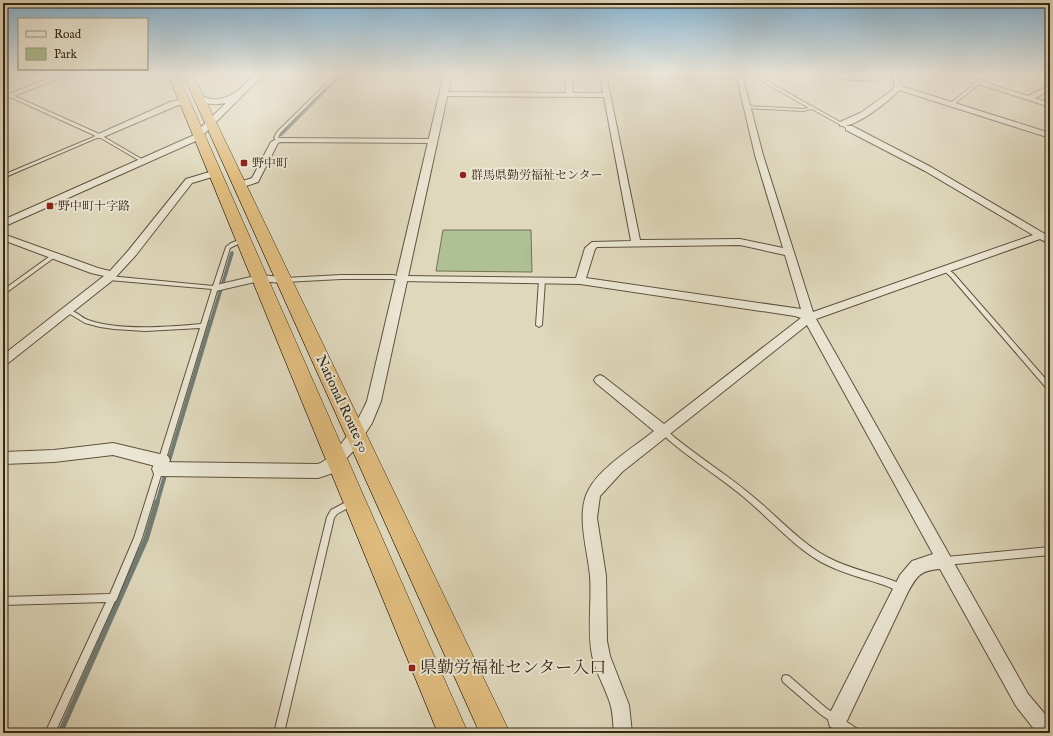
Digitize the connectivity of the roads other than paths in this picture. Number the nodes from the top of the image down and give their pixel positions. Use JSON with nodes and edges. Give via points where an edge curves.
{"nodes":[{"id":1,"x":34,"y":108,"type":"edge"},
{"id":2,"x":163,"y":108,"type":"edge"},
{"id":3,"x":196,"y":108,"type":"edge"},
{"id":4,"x":226,"y":108,"type":"edge"},
{"id":5,"x":303,"y":108,"type":"edge"},
{"id":6,"x":441,"y":108,"type":"edge"},
{"id":7,"x":610,"y":108,"type":"edge"},
{"id":8,"x":747,"y":108,"type":"edge"},
{"id":9,"x":772,"y":108,"type":"edge"},
{"id":10,"x":811,"y":108,"type":"edge"},
{"id":11,"x":813,"y":108,"type":"edge"},
{"id":12,"x":873,"y":108,"type":"edge"},
{"id":13,"x":965,"y":108,"type":"edge"},
{"id":14,"x":846,"y":126,"type":"junction"},
{"id":15,"x":205,"y":129,"type":"junction"},
{"id":16,"x":98,"y":136,"type":"junction"},
{"id":17,"x":1050,"y":136,"type":"edge"},
{"id":18,"x":278,"y":140,"type":"junction"},
{"id":19,"x":433,"y":141,"type":"junction"},
{"id":20,"x":143,"y":161,"type":"junction"},
{"id":21,"x":216,"y":174,"type":"junction"},
{"id":22,"x":3,"y":177,"type":"edge"},
{"id":23,"x":240,"y":185,"type":"junction"},
{"id":24,"x":3,"y":224,"type":"edge"},
{"id":25,"x":1040,"y":236,"type":"junction"},
{"id":26,"x":3,"y":237,"type":"edge"},
{"id":27,"x":244,"y":240,"type":"junction"},
{"id":28,"x":1050,"y":241,"type":"edge"},
{"id":29,"x":636,"y":243,"type":"junction"},
{"id":30,"x":790,"y":253,"type":"junction"},
{"id":31,"x":53,"y":256,"type":"junction"},
{"id":32,"x":945,"y":269,"type":"junction"},
{"id":33,"x":110,"y":276,"type":"junction"},
{"id":34,"x":259,"y":278,"type":"junction"},
{"id":35,"x":403,"y":279,"type":"junction"},
{"id":36,"x":283,"y":280,"type":"junction"},
{"id":37,"x":542,"y":280,"type":"junction"},
{"id":38,"x":580,"y":281,"type":"junction"},
{"id":39,"x":216,"y":288,"type":"junction"},
{"id":40,"x":3,"y":292,"type":"edge"},
{"id":41,"x":68,"y":311,"type":"junction"},
{"id":42,"x":810,"y":317,"type":"junction"},
{"id":43,"x":538,"y":325,"type":"dead end"},
{"id":44,"x":204,"y":326,"type":"junction"},
{"id":45,"x":3,"y":361,"type":"edge"},
{"id":46,"x":600,"y":380,"type":"dead end"},
{"id":47,"x":1050,"y":388,"type":"edge"},
{"id":48,"x":664,"y":432,"type":"junction"},
{"id":49,"x":356,"y":436,"type":"junction"},
{"id":50,"x":3,"y":458,"type":"edge"},
{"id":51,"x":337,"y":459,"type":"junction"},
{"id":52,"x":161,"y":464,"type":"junction"},
{"id":53,"x":355,"y":500,"type":"junction"},
{"id":54,"x":1050,"y":551,"type":"edge"},
{"id":55,"x":944,"y":561,"type":"junction"},
{"id":56,"x":901,"y":588,"type":"junction"},
{"id":57,"x":113,"y":598,"type":"junction"},
{"id":58,"x":3,"y":601,"type":"edge"},
{"id":59,"x":786,"y":679,"type":"dead end"},
{"id":60,"x":837,"y":720,"type":"junction"},
{"id":61,"x":50,"y":733,"type":"edge"},
{"id":62,"x":279,"y":733,"type":"edge"},
{"id":63,"x":453,"y":733,"type":"edge"},
{"id":64,"x":495,"y":733,"type":"edge"},
{"id":65,"x":623,"y":733,"type":"edge"},
{"id":66,"x":856,"y":733,"type":"edge"},
{"id":67,"x":1049,"y":733,"type":"edge"}],
"edges":[{"from":1,"to":16,"type":"lane"},
{"from":2,"to":16,"type":"street"},
{"from":3,"to":15,"type":"highway","name":"National Route 50"},
{"from":4,"to":15,"type":"street"},
{"from":5,"to":18,"type":"lane","via":[[278,133]]},
{"from":6,"to":19,"type":"street"},
{"from":7,"to":29,"type":"street"},
{"from":8,"to":30,"type":"street","via":[[759,155]]},
{"from":9,"to":10,"type":"lane"},
{"from":11,"to":14,"type":"lane"},
{"from":12,"to":14,"type":"street"},
{"from":13,"to":17,"type":"street"},
{"from":14,"to":25,"type":"street","via":[[928,169]]},
{"from":15,"to":20,"type":"street","via":[[191,141]]},
{"from":15,"to":21,"type":"highway","name":"National Route 50"},
{"from":15,"to":23,"type":"highway","name":"National Route 50"},
{"from":16,"to":20,"type":"lane"},
{"from":16,"to":22,"type":"lane"},
{"from":18,"to":19,"type":"street"},
{"from":18,"to":23,"type":"street","via":[[261,166],[257,178],[253,182]]},
{"from":19,"to":35,"type":"street"},
{"from":20,"to":24,"type":"street"},
{"from":21,"to":27,"type":"highway","name":"National Route 50"},
{"from":21,"to":33,"type":"street","via":[[187,183],[146,237]]},
{"from":23,"to":36,"type":"highway","name":"National Route 50"},
{"from":25,"to":28,"type":"street"},
{"from":25,"to":32,"type":"street"},
{"from":26,"to":31,"type":"street"},
{"from":27,"to":34,"type":"highway","name":"National Route 50"},
{"from":27,"to":39,"type":"lane","via":[[228,247]]},
{"from":29,"to":30,"type":"street","via":[[742,242]]},
{"from":29,"to":38,"type":"street","via":[[591,246]]},
{"from":30,"to":42,"type":"street"},
{"from":31,"to":33,"type":"street"},
{"from":31,"to":40,"type":"lane"},
{"from":32,"to":42,"type":"street"},
{"from":32,"to":47,"type":"lane"},
{"from":33,"to":39,"type":"lane"},
{"from":33,"to":41,"type":"street"},
{"from":34,"to":36,"type":"street"},
{"from":34,"to":39,"type":"street"},
{"from":34,"to":51,"type":"highway","name":"National Route 50"},
{"from":35,"to":36,"type":"lane","via":[[341,277]]},
{"from":35,"to":37,"type":"street"},
{"from":35,"to":49,"type":"street","via":[[374,400],[367,419]]},
{"from":36,"to":49,"type":"highway","name":"National Route 50"},
{"from":37,"to":38,"type":"street"},
{"from":37,"to":43,"type":"lane"},
{"from":38,"to":42,"type":"street","via":[[797,312]]},
{"from":39,"to":44,"type":"lane"},
{"from":41,"to":44,"type":"lane","via":[[86,322],[107,326]]},
{"from":41,"to":45,"type":"street"},
{"from":42,"to":48,"type":"street"},
{"from":42,"to":55,"type":"street"},
{"from":44,"to":52,"type":"lane"},
{"from":46,"to":48,"type":"street"},
{"from":48,"to":56,"type":"lane","via":[[748,496],[821,558],[835,566],[890,582]]},
{"from":48,"to":65,"type":"street","via":[[617,468],[594,493],[590,505],[598,576],[601,656],[620,705]]},
{"from":49,"to":51,"type":"street"},
{"from":49,"to":64,"type":"highway","name":"National Route 50"},
{"from":50,"to":52,"type":"street","via":[[54,456],[113,449],[155,460]]},
{"from":51,"to":52,"type":"street","via":[[327,468],[318,471]]},
{"from":51,"to":53,"type":"highway","name":"National Route 50"},
{"from":52,"to":57,"type":"lane","via":[[138,538]]},
{"from":53,"to":62,"type":"lane","via":[[334,512],[331,517]]},
{"from":53,"to":63,"type":"highway","name":"National Route 50"},
{"from":54,"to":55,"type":"lane"},
{"from":55,"to":56,"type":"street","via":[[921,563],[910,571]]},
{"from":55,"to":67,"type":"street","via":[[1022,700]]},
{"from":56,"to":60,"type":"street"},
{"from":57,"to":58,"type":"lane"},
{"from":57,"to":61,"type":"lane"},
{"from":59,"to":60,"type":"lane"},
{"from":60,"to":66,"type":"lane"}]}
